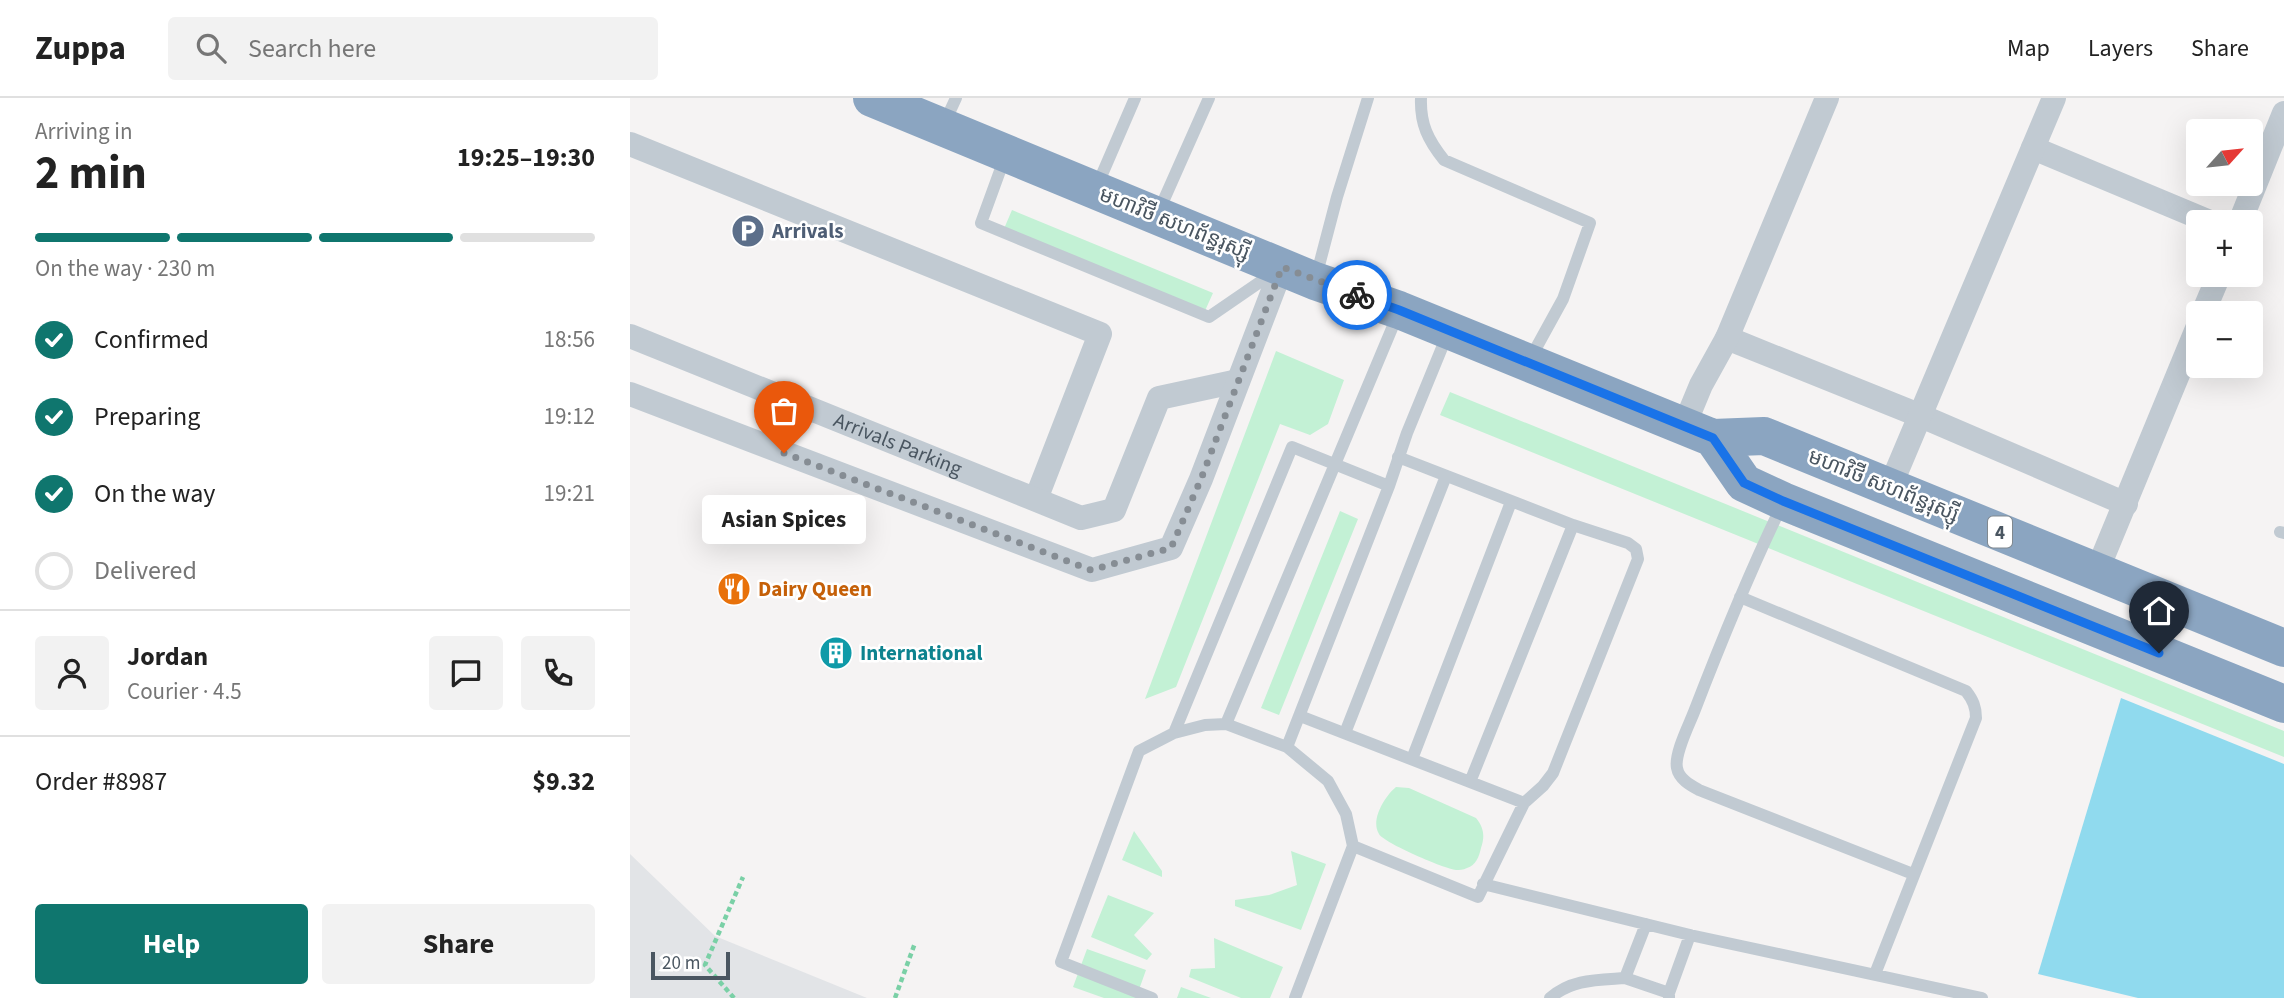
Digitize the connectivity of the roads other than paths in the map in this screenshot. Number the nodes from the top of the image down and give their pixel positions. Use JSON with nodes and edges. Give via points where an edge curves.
{"nodes":[{"id":1,"x":872,"y":98,"type":"edge"},
{"id":2,"x":1135,"y":98,"type":"edge"},
{"id":3,"x":1209,"y":98,"type":"edge"},
{"id":4,"x":1368,"y":98,"type":"edge"},
{"id":5,"x":1421,"y":98,"type":"edge"},
{"id":6,"x":1827,"y":98,"type":"edge"},
{"id":7,"x":2054,"y":98,"type":"edge"},
{"id":8,"x":949,"y":113,"type":"edge"},
{"id":9,"x":2284,"y":113,"type":"edge"},
{"id":10,"x":630,"y":144,"type":"edge"},
{"id":11,"x":2033,"y":148,"type":"junction"},
{"id":12,"x":1007,"y":153,"type":"junction"},
{"id":13,"x":1096,"y":190,"type":"junction"},
{"id":14,"x":2245,"y":210,"type":"edge"},
{"id":15,"x":2186,"y":212,"type":"edge"},
{"id":16,"x":1157,"y":215,"type":"junction"},
{"id":17,"x":1298,"y":274,"type":"junction"},
{"id":18,"x":1399,"y":310,"type":"junction"},
{"id":19,"x":1449,"y":331,"type":"junction"},
{"id":20,"x":630,"y":336,"type":"edge"},
{"id":21,"x":1727,"y":338,"type":"junction"},
{"id":22,"x":2186,"y":356,"type":"edge"},
{"id":23,"x":1528,"y":364,"type":"junction"},
{"id":24,"x":1238,"y":381,"type":"junction"},
{"id":25,"x":630,"y":394,"type":"edge"},
{"id":26,"x":1921,"y":416,"type":"junction"},
{"id":27,"x":1699,"y":432,"type":"junction"},
{"id":28,"x":1398,"y":457,"type":"junction"},
{"id":29,"x":1334,"y":464,"type":"junction"},
{"id":30,"x":1446,"y":476,"type":"junction"},
{"id":31,"x":1390,"y":486,"type":"junction"},
{"id":32,"x":1890,"y":487,"type":"junction"},
{"id":33,"x":1036,"y":499,"type":"junction"},
{"id":34,"x":1783,"y":501,"type":"junction"},
{"id":35,"x":1511,"y":502,"type":"junction"},
{"id":36,"x":2126,"y":504,"type":"junction"},
{"id":37,"x":1573,"y":525,"type":"junction"},
{"id":38,"x":2097,"y":571,"type":"junction"},
{"id":39,"x":1740,"y":597,"type":"junction"},
{"id":40,"x":2284,"y":648,"type":"edge"},
{"id":41,"x":2284,"y":704,"type":"edge"},
{"id":42,"x":1300,"y":716,"type":"junction"},
{"id":43,"x":1226,"y":723,"type":"junction"},
{"id":44,"x":1174,"y":733,"type":"junction"},
{"id":45,"x":1345,"y":733,"type":"junction"},
{"id":46,"x":1287,"y":747,"type":"junction"},
{"id":47,"x":1412,"y":759,"type":"junction"},
{"id":48,"x":1470,"y":782,"type":"junction"},
{"id":49,"x":1524,"y":803,"type":"junction"},
{"id":50,"x":1353,"y":846,"type":"junction"},
{"id":51,"x":1913,"y":874,"type":"junction"},
{"id":52,"x":1483,"y":884,"type":"junction"},
{"id":53,"x":1646,"y":924,"type":"junction"},
{"id":54,"x":1690,"y":935,"type":"junction"},
{"id":55,"x":1875,"y":974,"type":"junction"},
{"id":56,"x":1625,"y":978,"type":"junction"},
{"id":57,"x":1669,"y":995,"type":"edge"},
{"id":58,"x":1153,"y":998,"type":"edge"},
{"id":59,"x":1294,"y":998,"type":"edge"},
{"id":60,"x":1550,"y":998,"type":"edge"},
{"id":61,"x":1982,"y":998,"type":"edge"}],
"edges":[{"from":1,"to":8,"type":"highway","name":"មហាវិថី សហព័ន្ធរុស្ស៊ី","number":"4"},
{"from":2,"to":13,"type":"lane"},
{"from":3,"to":16,"type":"lane"},
{"from":4,"to":17,"type":"lane","via":[[1337,197]]},
{"from":5,"to":23,"type":"lane","via":[[1420,118],[1428,141],[1444,160],[1590,223],[1563,299]]},
{"from":6,"to":21,"type":"street"},
{"from":7,"to":11,"type":"street"},
{"from":8,"to":12,"type":"highway","name":"មហាវិថី សហព័ន្ធរុស្ស៊ី","number":"4"},
{"from":9,"to":14,"type":"street"},
{"from":10,"to":33,"type":"street","via":[[1100,334]]},
{"from":11,"to":15,"type":"street"},
{"from":11,"to":26,"type":"street"},
{"from":12,"to":13,"type":"highway","name":"មហាវិថី សហព័ន្ធរុស្ស៊ី","number":"4"},
{"from":12,"to":17,"type":"lane","via":[[981,223],[1209,317]]},
{"from":13,"to":16,"type":"highway","name":"មហាវិថី សហព័ន្ធរុស្ស៊ី","number":"4"},
{"from":16,"to":17,"type":"highway","name":"មហាវិថី សហព័ន្ធរុស្ស៊ី","number":"4"},
{"from":17,"to":18,"type":"highway","name":"មហាវិថី សហព័ន្ធរុស្ស៊ី","number":"4"},
{"from":17,"to":24,"type":"street"},
{"from":18,"to":19,"type":"highway","name":"មហាវិថី សហព័ន្ធរុស្ស៊ី","number":"4"},
{"from":18,"to":29,"type":"lane"},
{"from":19,"to":23,"type":"highway","name":"មហាវិថី សហព័ន្ធរុស្ស៊ី","number":"4"},
{"from":19,"to":28,"type":"lane"},
{"from":20,"to":33,"type":"street","name":"Arrivals Parking"},
{"from":21,"to":26,"type":"street"},
{"from":21,"to":27,"type":"street","via":[[1701,385]]},
{"from":22,"to":36,"type":"street"},
{"from":23,"to":27,"type":"highway","name":"មហាវិថី សហព័ន្ធរុស្ស៊ី","number":"4"},
{"from":24,"to":25,"type":"street","via":[[1171,548],[1091,570]]},
{"from":24,"to":33,"type":"street","name":"Arrivals Parking","via":[[1159,398],[1114,510],[1081,518]]},
{"from":26,"to":32,"type":"street"},
{"from":26,"to":36,"type":"street"},
{"from":27,"to":32,"type":"highway","name":"មហាវិថី សហព័ន្ធរុស្ស៊ី","number":"4","via":[[1764,436]]},
{"from":27,"to":34,"type":"highway","via":[[1744,483]]},
{"from":28,"to":30,"type":"lane"},
{"from":28,"to":31,"type":"lane"},
{"from":29,"to":31,"type":"lane"},
{"from":29,"to":43,"type":"lane"},
{"from":29,"to":44,"type":"lane","via":[[1292,447]]},
{"from":30,"to":35,"type":"lane"},
{"from":30,"to":45,"type":"lane"},
{"from":31,"to":42,"type":"lane"},
{"from":32,"to":38,"type":"highway","name":"មហាវិថី សហព័ន្ធរុស្ស៊ី","number":"4"},
{"from":34,"to":39,"type":"lane"},
{"from":34,"to":41,"type":"highway"},
{"from":35,"to":37,"type":"lane"},
{"from":35,"to":47,"type":"lane"},
{"from":36,"to":38,"type":"street"},
{"from":37,"to":48,"type":"lane"},
{"from":37,"to":49,"type":"lane","via":[[1628,543],[1636,549],[1638,559],[1553,773]]},
{"from":38,"to":40,"type":"highway","name":"មហាវិថី សហព័ន្ធរុស្ស៊ី","number":"4"},
{"from":39,"to":51,"type":"lane","via":[[1966,691],[1973,699],[1976,718]]},
{"from":39,"to":51,"type":"lane","via":[[1679,749],[1677,768],[1686,782],[1699,790]]},
{"from":42,"to":45,"type":"lane"},
{"from":42,"to":46,"type":"lane"},
{"from":43,"to":44,"type":"lane"},
{"from":43,"to":46,"type":"lane"},
{"from":44,"to":58,"type":"lane","via":[[1139,751],[1061,962]]},
{"from":45,"to":47,"type":"lane"},
{"from":46,"to":50,"type":"lane","via":[[1328,781],[1346,814]]},
{"from":47,"to":48,"type":"lane"},
{"from":48,"to":49,"type":"lane"},
{"from":49,"to":52,"type":"lane"},
{"from":50,"to":52,"type":"lane","via":[[1478,897]]},
{"from":50,"to":59,"type":"lane"},
{"from":51,"to":55,"type":"lane"},
{"from":52,"to":53,"type":"lane"},
{"from":53,"to":54,"type":"lane"},
{"from":53,"to":56,"type":"lane"},
{"from":54,"to":55,"type":"lane"},
{"from":54,"to":57,"type":"lane"},
{"from":55,"to":61,"type":"lane"},
{"from":56,"to":57,"type":"lane"},
{"from":56,"to":60,"type":"lane","via":[[1570,985]]}]}
